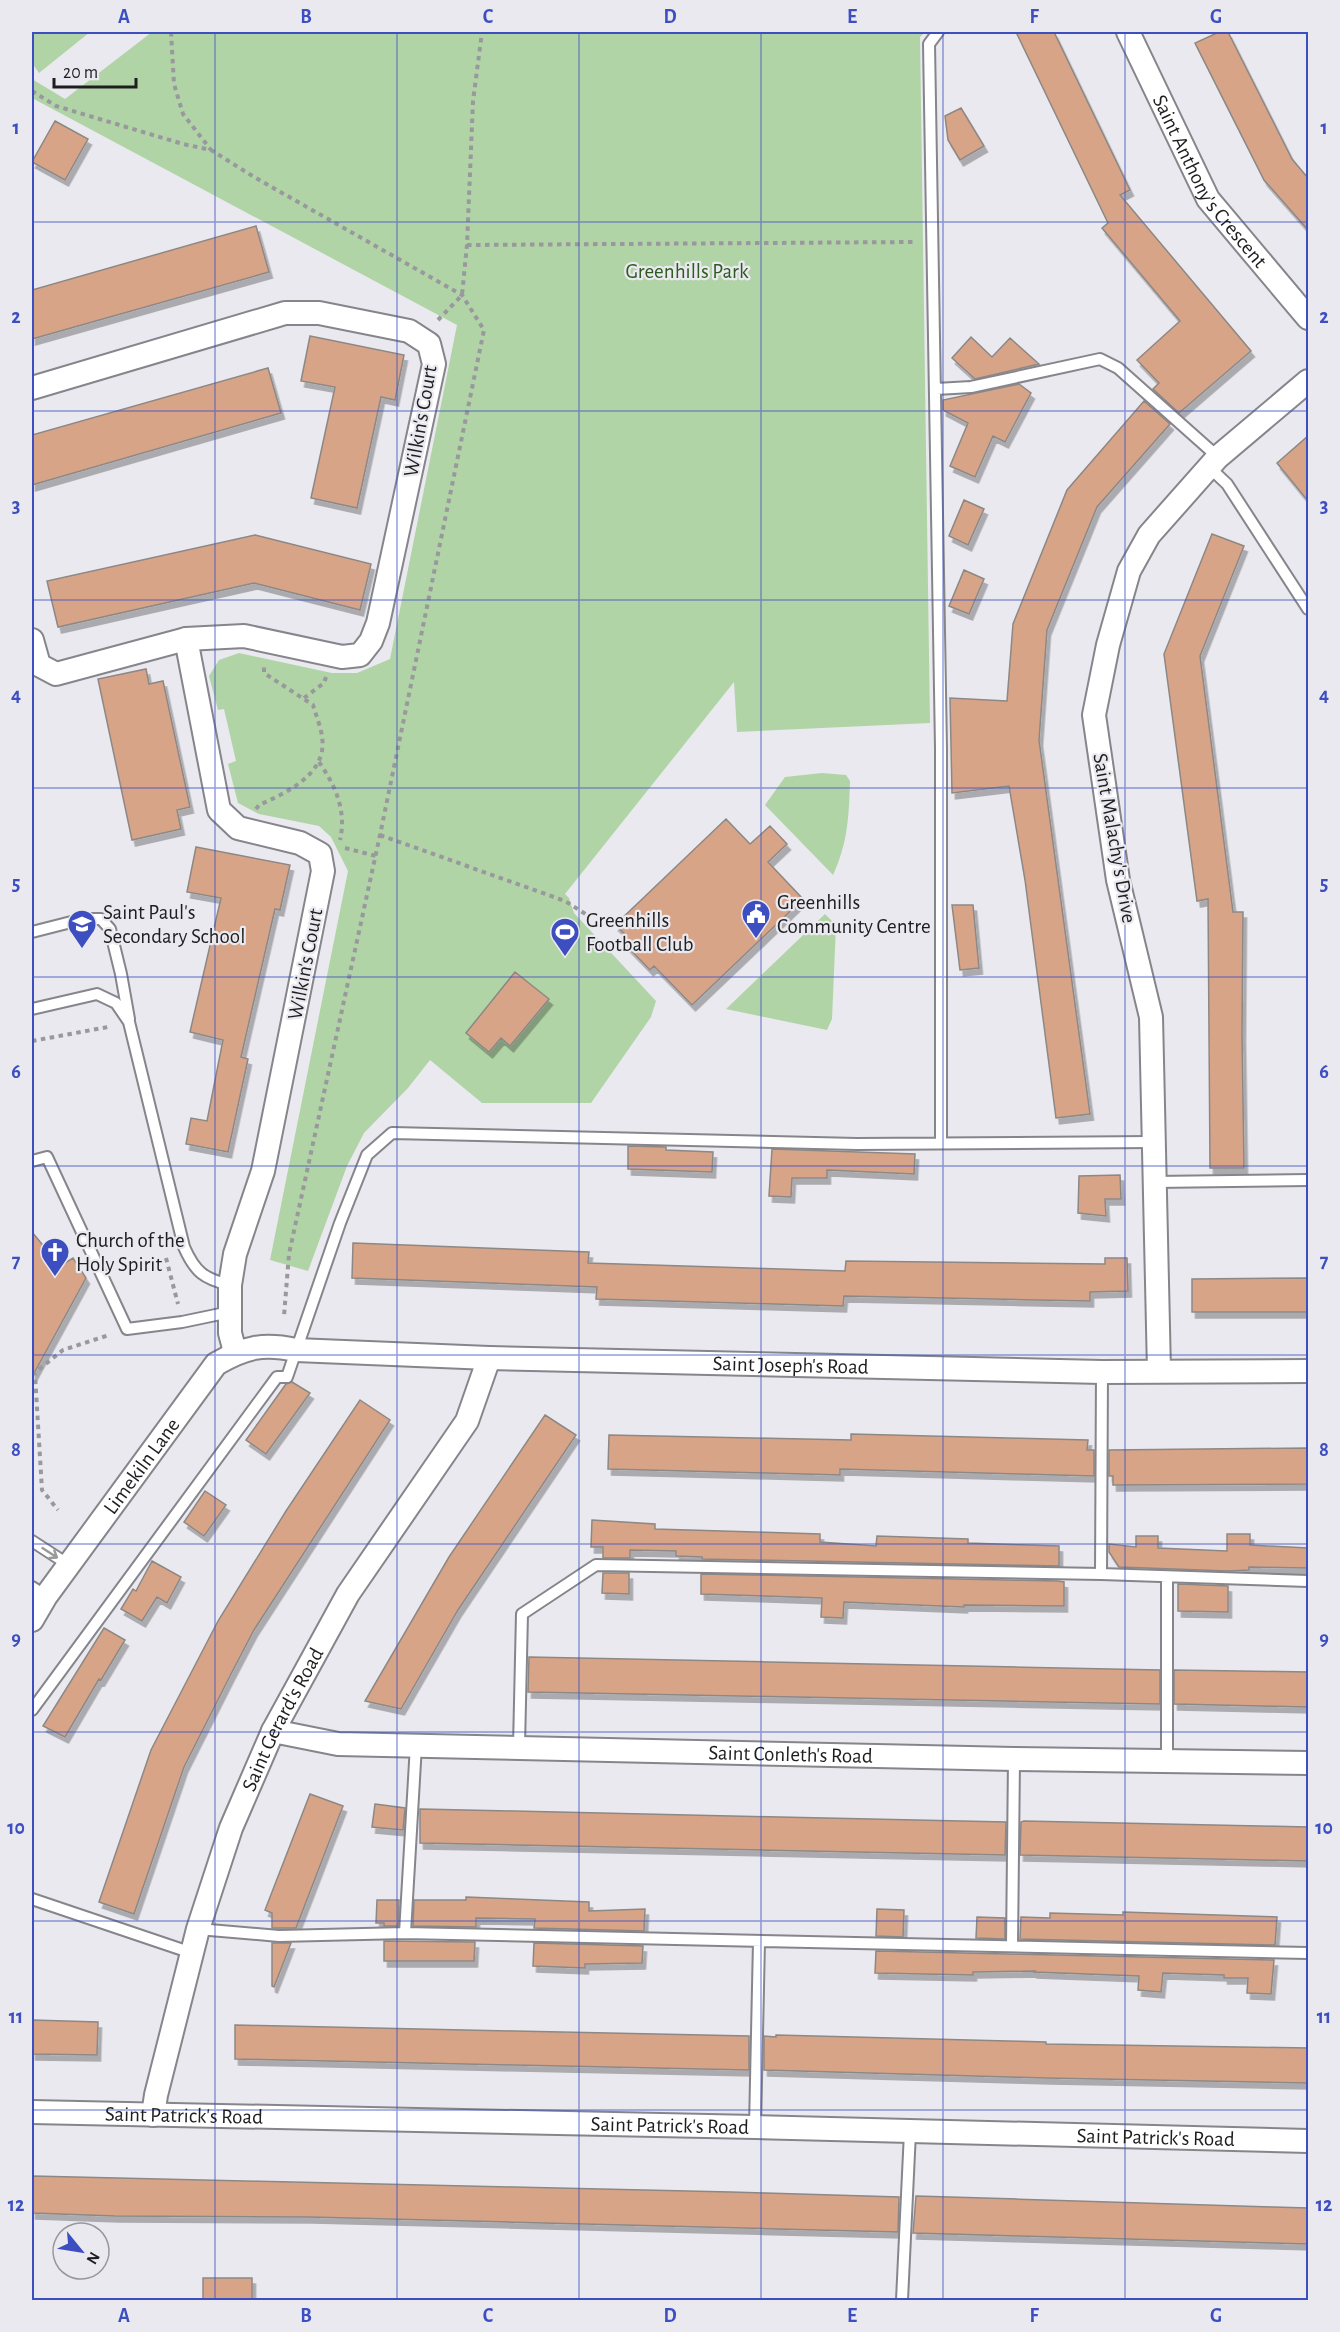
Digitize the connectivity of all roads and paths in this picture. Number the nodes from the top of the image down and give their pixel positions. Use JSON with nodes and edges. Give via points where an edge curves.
{"nodes":[{"id":1,"x":171,"y":32,"type":"edge"},
{"id":2,"x":482,"y":32,"type":"edge"},
{"id":3,"x":938,"y":32,"type":"edge"},
{"id":4,"x":1128,"y":32,"type":"edge"},
{"id":5,"x":32,"y":91,"type":"edge"},
{"id":6,"x":211,"y":150,"type":"junction"},
{"id":7,"x":933,"y":242,"type":"junction"},
{"id":8,"x":467,"y":245,"type":"junction"},
{"id":9,"x":462,"y":295,"type":"junction"},
{"id":10,"x":1308,"y":318,"type":"edge"},
{"id":11,"x":435,"y":324,"type":"dead end"},
{"id":12,"x":1308,"y":381,"type":"edge"},
{"id":13,"x":32,"y":388,"type":"edge"},
{"id":14,"x":936,"y":389,"type":"junction"},
{"id":15,"x":1214,"y":462,"type":"junction"},
{"id":16,"x":1308,"y":609,"type":"edge"},
{"id":17,"x":186,"y":639,"type":"junction"},
{"id":18,"x":32,"y":640,"type":"edge"},
{"id":19,"x":265,"y":662,"type":"dead end"},
{"id":20,"x":328,"y":668,"type":"dead end"},
{"id":21,"x":304,"y":698,"type":"junction"},
{"id":22,"x":319,"y":762,"type":"junction"},
{"id":23,"x":252,"y":814,"type":"dead end"},
{"id":24,"x":380,"y":835,"type":"junction"},
{"id":25,"x":376,"y":856,"type":"junction"},
{"id":26,"x":587,"y":915,"type":"dead end"},
{"id":27,"x":32,"y":932,"type":"edge"},
{"id":28,"x":32,"y":1009,"type":"edge"},
{"id":29,"x":129,"y":1022,"type":"junction"},
{"id":30,"x":111,"y":1037,"type":"dead end"},
{"id":31,"x":32,"y":1041,"type":"edge"},
{"id":32,"x":1153,"y":1142,"type":"junction"},
{"id":33,"x":941,"y":1143,"type":"junction"},
{"id":34,"x":32,"y":1161,"type":"edge"},
{"id":35,"x":1308,"y":1180,"type":"edge"},
{"id":36,"x":1154,"y":1182,"type":"junction"},
{"id":37,"x":165,"y":1251,"type":"dead end"},
{"id":38,"x":230,"y":1285,"type":"junction"},
{"id":39,"x":230,"y":1312,"type":"junction"},
{"id":40,"x":284,"y":1316,"type":"dead end"},
{"id":41,"x":182,"y":1322,"type":"junction"},
{"id":42,"x":127,"y":1329,"type":"junction"},
{"id":43,"x":274,"y":1345,"type":"joint"},
{"id":44,"x":296,"y":1350,"type":"junction"},
{"id":45,"x":235,"y":1352,"type":"junction"},
{"id":46,"x":489,"y":1358,"type":"junction"},
{"id":47,"x":1159,"y":1371,"type":"junction"},
{"id":48,"x":1308,"y":1371,"type":"edge"},
{"id":49,"x":1102,"y":1372,"type":"junction"},
{"id":50,"x":32,"y":1374,"type":"edge"},
{"id":51,"x":58,"y":1510,"type":"dead end"},
{"id":52,"x":32,"y":1541,"type":"edge"},
{"id":53,"x":69,"y":1565,"type":"junction"},
{"id":54,"x":1101,"y":1574,"type":"junction"},
{"id":55,"x":1167,"y":1578,"type":"junction"},
{"id":56,"x":1308,"y":1581,"type":"edge"},
{"id":57,"x":39,"y":1592,"type":"edge"},
{"id":58,"x":32,"y":1620,"type":"edge"},
{"id":59,"x":32,"y":1710,"type":"edge"},
{"id":60,"x":273,"y":1731,"type":"junction"},
{"id":61,"x":416,"y":1745,"type":"junction"},
{"id":62,"x":519,"y":1746,"type":"junction"},
{"id":63,"x":1014,"y":1759,"type":"junction"},
{"id":64,"x":1167,"y":1761,"type":"junction"},
{"id":65,"x":1308,"y":1763,"type":"edge"},
{"id":66,"x":32,"y":1899,"type":"edge"},
{"id":67,"x":198,"y":1929,"type":"junction"},
{"id":68,"x":405,"y":1933,"type":"junction"},
{"id":69,"x":759,"y":1941,"type":"junction"},
{"id":70,"x":1012,"y":1946,"type":"junction"},
{"id":71,"x":192,"y":1953,"type":"junction"},
{"id":72,"x":1308,"y":1953,"type":"edge"},
{"id":73,"x":32,"y":2112,"type":"edge"},
{"id":74,"x":153,"y":2115,"type":"junction"},
{"id":75,"x":755,"y":2127,"type":"junction"},
{"id":76,"x":910,"y":2132,"type":"junction"},
{"id":77,"x":1308,"y":2141,"type":"edge"},
{"id":78,"x":902,"y":2301,"type":"edge"}],
"edges":[{"from":1,"to":6,"type":"path","via":[[174,84],[183,114]]},
{"from":2,"to":8,"type":"path","via":[[474,101]]},
{"from":3,"to":7,"type":"lane","via":[[929,44]]},
{"from":4,"to":10,"type":"street","name":"Saint Anthony's Crescent","via":[[1209,199]]},
{"from":5,"to":6,"type":"path","via":[[56,106]]},
{"from":6,"to":9,"type":"path"},
{"from":7,"to":8,"type":"path"},
{"from":7,"to":14,"type":"lane"},
{"from":8,"to":9,"type":"path"},
{"from":9,"to":11,"type":"path"},
{"from":9,"to":24,"type":"path","via":[[484,330]]},
{"from":12,"to":15,"type":"street","name":"Saint Malachy's Drive"},
{"from":13,"to":17,"type":"street","name":"Wilkin's Court","via":[[285,314],[319,313],[398,329],[429,344],[434,364],[378,624],[365,649],[360,655],[342,657],[244,636]]},
{"from":14,"to":15,"type":"lane","via":[[971,387],[1100,359],[1118,368]]},
{"from":14,"to":33,"type":"lane","via":[[942,748]]},
{"from":15,"to":16,"type":"lane"},
{"from":15,"to":32,"type":"street","name":"Saint Malachy's Drive","via":[[1149,535],[1129,571],[1108,645],[1095,715],[1118,880],[1151,1017]]},
{"from":17,"to":18,"type":"street","name":"Wilkin's Court","via":[[56,674],[39,665]]},
{"from":17,"to":38,"type":"street","name":"Wilkin's Court","via":[[219,810],[238,828],[300,843],[320,854],[323,871],[263,1171],[235,1254]]},
{"from":19,"to":21,"type":"path","via":[[264,673]]},
{"from":20,"to":21,"type":"path","via":[[324,683]]},
{"from":21,"to":22,"type":"path","via":[[313,705],[323,740]]},
{"from":22,"to":23,"type":"path","via":[[299,784],[259,805]]},
{"from":22,"to":25,"type":"path","via":[[334,784],[341,809],[338,846]]},
{"from":24,"to":25,"type":"path"},
{"from":24,"to":26,"type":"path","via":[[565,901]]},
{"from":25,"to":40,"type":"path","via":[[289,1254]]},
{"from":27,"to":29,"type":"lane","via":[[83,919],[101,920],[110,929]]},
{"from":28,"to":29,"type":"lane","via":[[97,994],[116,1003]]},
{"from":29,"to":38,"type":"lane","via":[[184,1248],[191,1264],[203,1276]]},
{"from":30,"to":31,"type":"path","via":[[108,1026]]},
{"from":32,"to":33,"type":"lane"},
{"from":32,"to":36,"type":"street","name":"Saint Malachy's Drive"},
{"from":33,"to":44,"type":"lane","via":[[392,1133],[367,1155]]},
{"from":34,"to":42,"type":"lane","via":[[47,1157]]},
{"from":35,"to":36,"type":"lane"},
{"from":36,"to":47,"type":"street","name":"Saint Malachy's Drive"},
{"from":37,"to":41,"type":"path"},
{"from":38,"to":39,"type":"street","name":"Wilkin's Court"},
{"from":39,"to":41,"type":"lane"},
{"from":39,"to":45,"type":"street","name":"Wilkin's Court"},
{"from":41,"to":42,"type":"lane"},
{"from":42,"to":50,"type":"path","via":[[63,1350]]},
{"from":43,"to":44,"type":"street","name":"Saint Joseph's Road"},
{"from":43,"to":45,"type":"street","name":"Limekiln Lane"},
{"from":44,"to":46,"type":"street","name":"Saint Joseph's Road"},
{"from":44,"to":59,"type":"lane","via":[[287,1377],[278,1377]]},
{"from":45,"to":53,"type":"street","name":"Limekiln Lane","via":[[216,1364]]},
{"from":46,"to":49,"type":"street","name":"Saint Joseph's Road"},
{"from":46,"to":60,"type":"street","name":"Saint Gerard's Road","via":[[467,1421],[348,1594]]},
{"from":47,"to":48,"type":"street","name":"Saint Joseph's Road"},
{"from":47,"to":49,"type":"street","name":"Saint Joseph's Road"},
{"from":49,"to":54,"type":"lane"},
{"from":50,"to":51,"type":"path","via":[[42,1490]]},
{"from":52,"to":53,"type":"lane","one_way":true},
{"from":53,"to":57,"type":"street","name":"Limekiln Lane"},
{"from":54,"to":55,"type":"lane"},
{"from":54,"to":62,"type":"lane","via":[[596,1565],[522,1614]]},
{"from":55,"to":56,"type":"lane"},
{"from":55,"to":64,"type":"lane"},
{"from":57,"to":58,"type":"street","name":"Limekiln Lane"},
{"from":60,"to":61,"type":"street","name":"Saint Conleth's Road","via":[[338,1744]]},
{"from":60,"to":67,"type":"street","name":"Saint Gerard's Road","via":[[231,1828]]},
{"from":61,"to":62,"type":"street","name":"Saint Conleth's Road"},
{"from":61,"to":68,"type":"lane"},
{"from":62,"to":63,"type":"street","name":"Saint Conleth's Road"},
{"from":63,"to":64,"type":"street","name":"Saint Conleth's Road"},
{"from":63,"to":70,"type":"lane"},
{"from":64,"to":65,"type":"street","name":"Saint Conleth's Road"},
{"from":66,"to":71,"type":"lane"},
{"from":67,"to":68,"type":"lane","via":[[279,1936]]},
{"from":67,"to":71,"type":"street","name":"Saint Gerard's Road"},
{"from":68,"to":69,"type":"lane"},
{"from":69,"to":70,"type":"lane"},
{"from":69,"to":75,"type":"lane"},
{"from":70,"to":72,"type":"lane"},
{"from":71,"to":74,"type":"street","name":"Saint Gerard's Road"},
{"from":73,"to":74,"type":"street","name":"Saint Patrick's Road"},
{"from":74,"to":75,"type":"street","name":"Saint Patrick's Road"},
{"from":75,"to":76,"type":"street","name":"Saint Patrick's Road"},
{"from":76,"to":77,"type":"street","name":"Saint Patrick's Road"},
{"from":76,"to":78,"type":"lane"}]}
